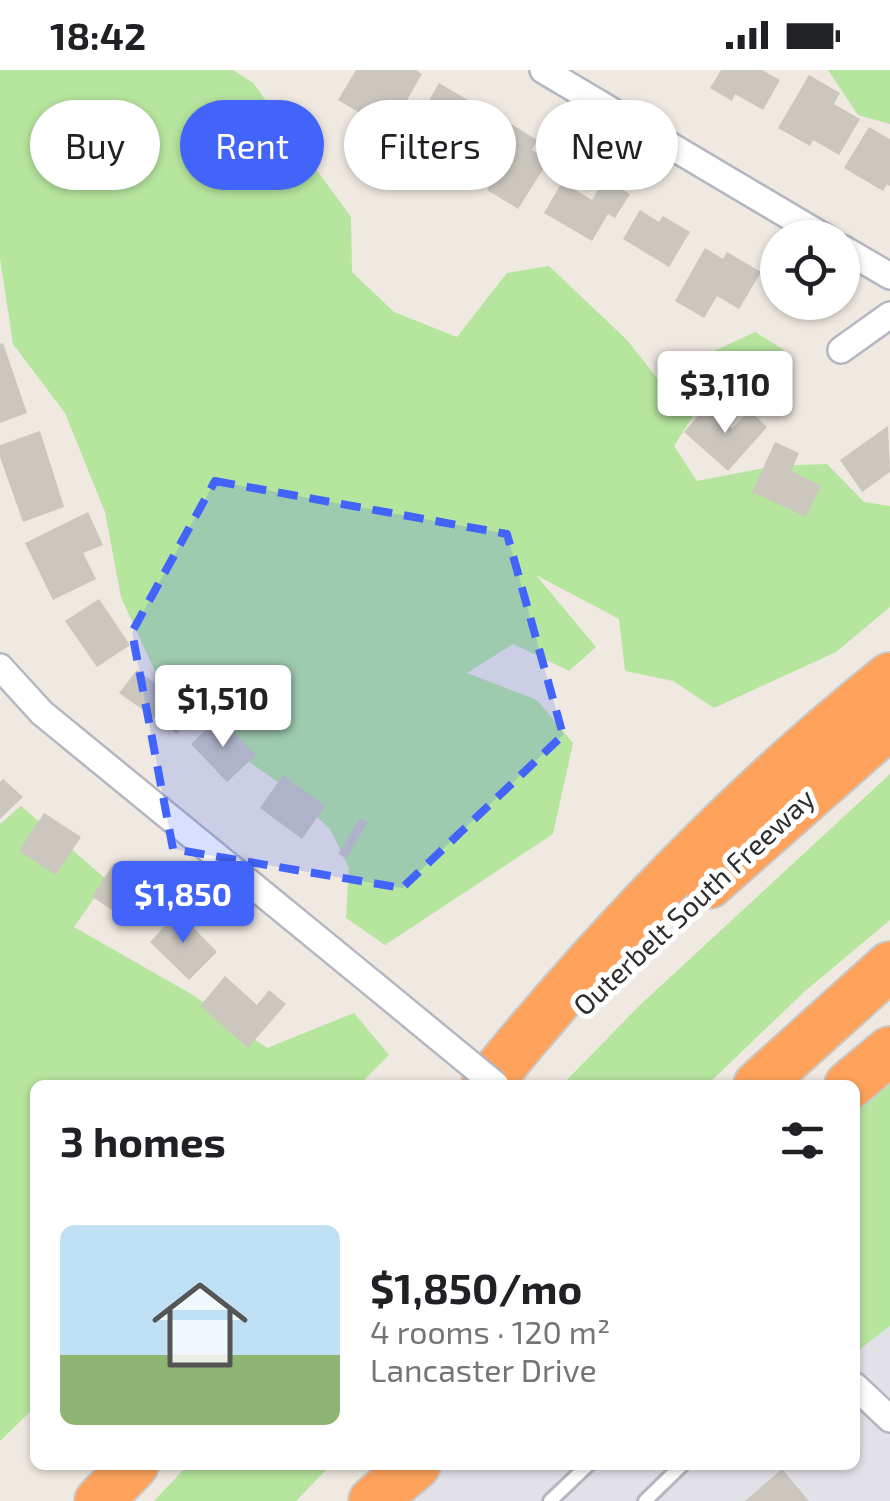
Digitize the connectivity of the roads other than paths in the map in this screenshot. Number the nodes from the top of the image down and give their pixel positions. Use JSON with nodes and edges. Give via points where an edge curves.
{"nodes":[{"id":1,"x":544,"y":70,"type":"edge"},
{"id":2,"x":796,"y":220,"type":"edge"},
{"id":3,"x":860,"y":258,"type":"edge"},
{"id":4,"x":890,"y":276,"type":"edge"},
{"id":5,"x":890,"y":315,"type":"edge"},
{"id":6,"x":841,"y":350,"type":"dead end"},
{"id":7,"x":0,"y":669,"type":"edge"},
{"id":8,"x":890,"y":677,"type":"edge"},
{"id":9,"x":890,"y":724,"type":"edge"},
{"id":10,"x":890,"y":966,"type":"edge"},
{"id":11,"x":890,"y":1051,"type":"edge"},
{"id":12,"x":490,"y":1080,"type":"edge"},
{"id":13,"x":494,"y":1080,"type":"edge"},
{"id":14,"x":505,"y":1080,"type":"edge"},
{"id":15,"x":764,"y":1080,"type":"edge"},
{"id":16,"x":855,"y":1080,"type":"edge"},
{"id":17,"x":860,"y":1391,"type":"edge"},
{"id":18,"x":890,"y":1419,"type":"edge"},
{"id":19,"x":129,"y":1470,"type":"edge"},
{"id":20,"x":381,"y":1470,"type":"edge"},
{"id":21,"x":410,"y":1470,"type":"edge"},
{"id":22,"x":583,"y":1470,"type":"edge"},
{"id":23,"x":677,"y":1470,"type":"edge"},
{"id":24,"x":99,"y":1501,"type":"edge"},
{"id":25,"x":351,"y":1501,"type":"edge"},
{"id":26,"x":373,"y":1501,"type":"edge"},
{"id":27,"x":550,"y":1501,"type":"edge"},
{"id":28,"x":645,"y":1501,"type":"edge"}],
"edges":[{"from":1,"to":2,"type":"street"},
{"from":3,"to":4,"type":"street"},
{"from":5,"to":6,"type":"street"},
{"from":7,"to":13,"type":"street","bridge":true,"via":[[42,713]]},
{"from":8,"to":12,"type":"highway","via":[[686,863],[594,956]]},
{"from":9,"to":14,"type":"highway","name":"Outerbelt South Freeway","via":[[628,959]]},
{"from":10,"to":15,"type":"highway"},
{"from":11,"to":16,"type":"highway"},
{"from":17,"to":18,"type":"street"},
{"from":19,"to":24,"type":"highway"},
{"from":20,"to":25,"type":"highway"},
{"from":21,"to":26,"type":"highway"},
{"from":22,"to":27,"type":"lane"},
{"from":23,"to":28,"type":"lane"}]}
